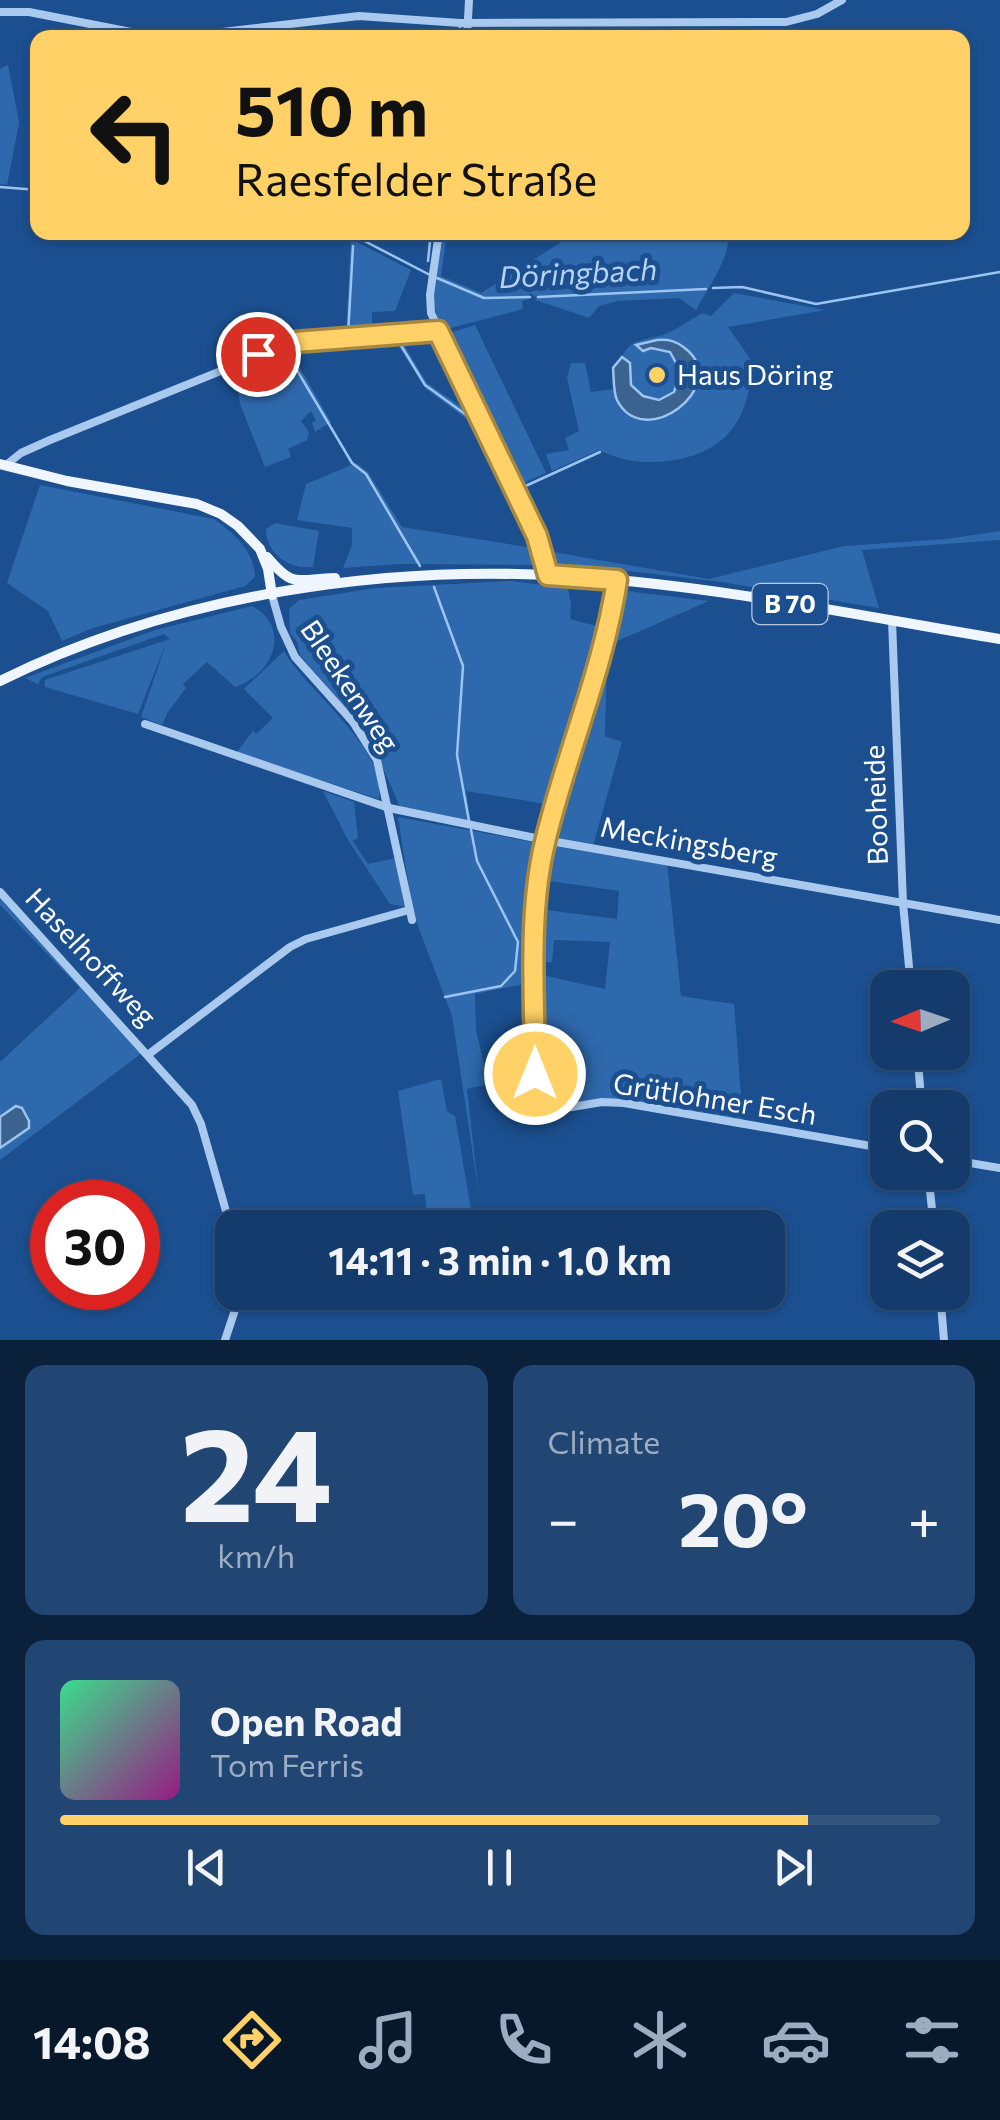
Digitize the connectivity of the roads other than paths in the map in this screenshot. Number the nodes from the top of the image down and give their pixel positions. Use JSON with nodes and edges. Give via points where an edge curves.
{"nodes":[{"id":1,"x":469,"y":0,"type":"edge"},
{"id":2,"x":842,"y":0,"type":"edge"},
{"id":3,"x":0,"y":12,"type":"edge"},
{"id":4,"x":469,"y":23,"type":"junction"},
{"id":5,"x":121,"y":30,"type":"edge"},
{"id":6,"x":258,"y":30,"type":"edge"},
{"id":7,"x":468,"y":30,"type":"edge"},
{"id":8,"x":438,"y":240,"type":"edge"},
{"id":9,"x":438,"y":331,"type":"junction"},
{"id":10,"x":3,"y":464,"type":"edge"},
{"id":11,"x":260,"y":549,"type":"junction"},
{"id":12,"x":548,"y":575,"type":"junction"},
{"id":13,"x":363,"y":578,"type":"junction"},
{"id":14,"x":617,"y":580,"type":"junction"},
{"id":15,"x":272,"y":595,"type":"junction"},
{"id":16,"x":892,"y":621,"type":"junction"},
{"id":17,"x":1000,"y":639,"type":"edge"},
{"id":18,"x":0,"y":681,"type":"edge"},
{"id":19,"x":145,"y":724,"type":"dead end"},
{"id":20,"x":389,"y":808,"type":"junction"},
{"id":21,"x":545,"y":840,"type":"junction"},
{"id":22,"x":0,"y":892,"type":"edge"},
{"id":23,"x":902,"y":904,"type":"junction"},
{"id":24,"x":409,"y":910,"type":"junction"},
{"id":25,"x":412,"y":920,"type":"dead end"},
{"id":26,"x":1000,"y":920,"type":"edge"},
{"id":27,"x":908,"y":970,"type":"edge"},
{"id":28,"x":149,"y":1054,"type":"junction"},
{"id":29,"x":870,"y":1146,"type":"edge"},
{"id":30,"x":970,"y":1163,"type":"edge"},
{"id":31,"x":1000,"y":1168,"type":"edge"},
{"id":32,"x":225,"y":1210,"type":"edge"},
{"id":33,"x":235,"y":1310,"type":"edge"},
{"id":34,"x":942,"y":1310,"type":"edge"},
{"id":35,"x":225,"y":1340,"type":"edge"},
{"id":36,"x":944,"y":1340,"type":"edge"}],
"edges":[{"from":1,"to":4,"type":"street"},
{"from":2,"to":4,"type":"street","via":[[786,22]]},
{"from":3,"to":5,"type":"street"},
{"from":4,"to":6,"type":"street","via":[[359,16]]},
{"from":4,"to":7,"type":"street"},
{"from":8,"to":9,"type":"street","via":[[430,304]]},
{"from":9,"to":10,"type":"street","via":[[279,346]]},
{"from":9,"to":12,"type":"street","via":[[537,536]]},
{"from":10,"to":11,"type":"main road","via":[[210,508]]},
{"from":11,"to":13,"type":"main road","via":[[292,581]]},
{"from":11,"to":15,"type":"main road"},
{"from":12,"to":13,"type":"main road","number":"B 70"},
{"from":12,"to":14,"type":"main road","number":"B 70"},
{"from":13,"to":15,"type":"main road","number":"B 70"},
{"from":14,"to":16,"type":"main road","number":"B 70"},
{"from":14,"to":21,"type":"street"},
{"from":15,"to":18,"type":"main road","number":"B 70","via":[[140,628]]},
{"from":15,"to":20,"type":"street","name":"Bleekenweg","via":[[296,658],[372,750]]},
{"from":16,"to":17,"type":"main road","number":"B 70"},
{"from":16,"to":23,"type":"street","name":"Booheide"},
{"from":19,"to":20,"type":"street","name":"Meckingsberg"},
{"from":20,"to":21,"type":"street","name":"Meckingsberg"},
{"from":20,"to":24,"type":"street","name":"Bleekenweg"},
{"from":21,"to":23,"type":"street","name":"Meckingsberg"},
{"from":21,"to":29,"type":"street","name":"Grütlohner Esch","via":[[536,898],[536,1113],[624,1103]]},
{"from":22,"to":28,"type":"street","name":"Haselhoffweg"},
{"from":23,"to":26,"type":"street","name":"Meckingsberg"},
{"from":23,"to":27,"type":"street","name":"Booheide"},
{"from":24,"to":25,"type":"street","name":"Bleekenweg"},
{"from":24,"to":28,"type":"street","name":"Haselhoffweg","via":[[290,947]]},
{"from":28,"to":32,"type":"street","name":"Haselhoffweg","via":[[197,1114]]},
{"from":30,"to":31,"type":"street"},
{"from":33,"to":35,"type":"street"},
{"from":34,"to":36,"type":"street"}]}
